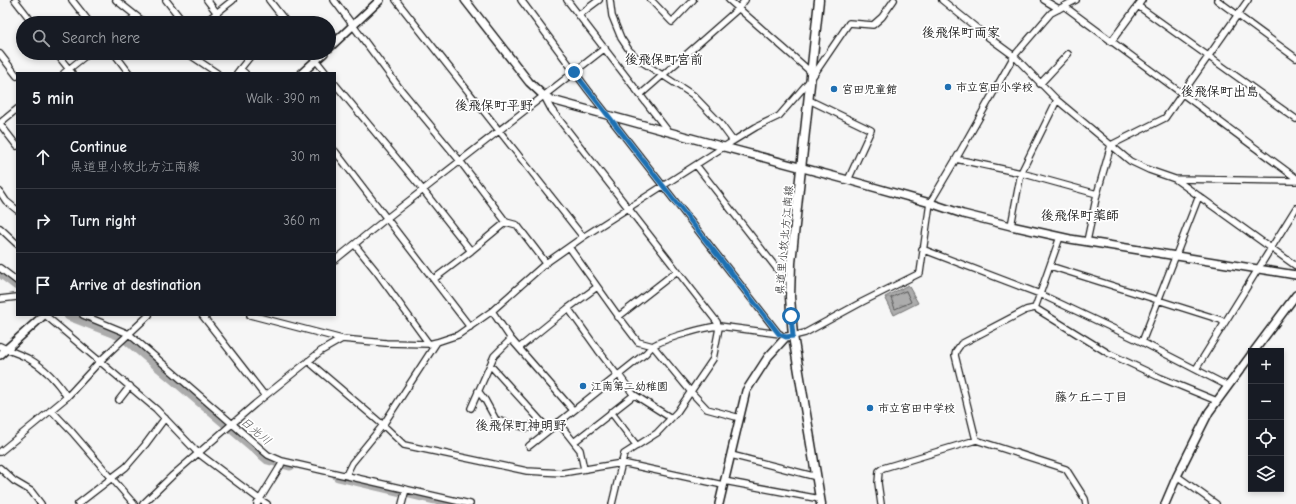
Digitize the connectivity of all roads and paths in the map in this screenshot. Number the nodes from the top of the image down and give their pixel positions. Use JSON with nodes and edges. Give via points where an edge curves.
{"nodes":[{"id":1,"x":15,"y":0,"type":"edge"},
{"id":2,"x":72,"y":0,"type":"edge"},
{"id":3,"x":116,"y":0,"type":"edge"},
{"id":4,"x":166,"y":0,"type":"edge"},
{"id":5,"x":207,"y":0,"type":"edge"},
{"id":6,"x":233,"y":0,"type":"edge"},
{"id":7,"x":269,"y":0,"type":"edge"},
{"id":8,"x":334,"y":0,"type":"edge"},
{"id":9,"x":380,"y":0,"type":"edge"},
{"id":10,"x":396,"y":0,"type":"edge"},
{"id":11,"x":465,"y":0,"type":"edge"},
{"id":12,"x":521,"y":0,"type":"edge"},
{"id":13,"x":567,"y":0,"type":"edge"},
{"id":14,"x":599,"y":0,"type":"edge"},
{"id":15,"x":610,"y":0,"type":"edge"},
{"id":16,"x":651,"y":0,"type":"edge"},
{"id":17,"x":693,"y":0,"type":"edge"},
{"id":18,"x":729,"y":0,"type":"edge"},
{"id":19,"x":745,"y":0,"type":"edge"},
{"id":20,"x":819,"y":0,"type":"edge"},
{"id":21,"x":894,"y":0,"type":"edge"},
{"id":22,"x":942,"y":0,"type":"edge"},
{"id":23,"x":1044,"y":0,"type":"edge"},
{"id":24,"x":1076,"y":0,"type":"edge"},
{"id":25,"x":1142,"y":0,"type":"edge"},
{"id":26,"x":1217,"y":0,"type":"edge"},
{"id":27,"x":1248,"y":0,"type":"edge"},
{"id":28,"x":1138,"y":6,"type":"junction"},
{"id":29,"x":1061,"y":7,"type":"junction"},
{"id":30,"x":738,"y":9,"type":"junction"},
{"id":31,"x":217,"y":13,"type":"junction"},
{"id":32,"x":579,"y":15,"type":"junction"},
{"id":33,"x":1238,"y":15,"type":"junction"},
{"id":34,"x":28,"y":16,"type":"edge"},
{"id":35,"x":85,"y":16,"type":"edge"},
{"id":36,"x":136,"y":16,"type":"edge"},
{"id":37,"x":179,"y":16,"type":"edge"},
{"id":38,"x":213,"y":16,"type":"edge"},
{"id":39,"x":281,"y":16,"type":"edge"},
{"id":40,"x":353,"y":25,"type":"junction"},
{"id":41,"x":336,"y":41,"type":"edge"},
{"id":42,"x":1111,"y":42,"type":"junction"},
{"id":43,"x":605,"y":48,"type":"junction"},
{"id":44,"x":0,"y":54,"type":"edge"},
{"id":45,"x":1068,"y":54,"type":"dead end"},
{"id":46,"x":1014,"y":56,"type":"junction"},
{"id":47,"x":1208,"y":56,"type":"junction"},
{"id":48,"x":1296,"y":58,"type":"edge"},
{"id":49,"x":60,"y":60,"type":"edge"},
{"id":50,"x":81,"y":60,"type":"edge"},
{"id":51,"x":119,"y":60,"type":"edge"},
{"id":52,"x":198,"y":60,"type":"edge"},
{"id":53,"x":249,"y":60,"type":"edge"},
{"id":54,"x":316,"y":61,"type":"joint"},
{"id":55,"x":68,"y":72,"type":"edge"},
{"id":56,"x":128,"y":72,"type":"edge"},
{"id":57,"x":216,"y":72,"type":"edge"},
{"id":58,"x":241,"y":72,"type":"edge"},
{"id":59,"x":303,"y":72,"type":"edge"},
{"id":60,"x":325,"y":72,"type":"edge"},
{"id":61,"x":574,"y":72,"type":"junction"},
{"id":62,"x":16,"y":75,"type":"edge"},
{"id":63,"x":663,"y":76,"type":"junction"},
{"id":64,"x":812,"y":76,"type":"junction"},
{"id":65,"x":1040,"y":84,"type":"junction"},
{"id":66,"x":336,"y":85,"type":"edge"},
{"id":67,"x":1182,"y":94,"type":"junction"},
{"id":68,"x":640,"y":95,"type":"junction"},
{"id":69,"x":544,"y":96,"type":"junction"},
{"id":70,"x":809,"y":100,"type":"junction"},
{"id":71,"x":1057,"y":100,"type":"junction"},
{"id":72,"x":16,"y":110,"type":"edge"},
{"id":73,"x":609,"y":116,"type":"junction"},
{"id":74,"x":1296,"y":119,"type":"edge"},
{"id":75,"x":0,"y":123,"type":"edge"},
{"id":76,"x":500,"y":130,"type":"junction"},
{"id":77,"x":668,"y":130,"type":"junction"},
{"id":78,"x":733,"y":141,"type":"junction"},
{"id":79,"x":16,"y":145,"type":"edge"},
{"id":80,"x":1111,"y":145,"type":"junction"},
{"id":81,"x":724,"y":147,"type":"junction"},
{"id":82,"x":336,"y":152,"type":"edge"},
{"id":83,"x":956,"y":159,"type":"junction"},
{"id":84,"x":460,"y":161,"type":"junction"},
{"id":85,"x":696,"y":165,"type":"junction"},
{"id":86,"x":802,"y":167,"type":"junction"},
{"id":87,"x":1021,"y":173,"type":"junction"},
{"id":88,"x":1296,"y":178,"type":"edge"},
{"id":89,"x":848,"y":180,"type":"junction"},
{"id":90,"x":1175,"y":180,"type":"junction"},
{"id":91,"x":1296,"y":182,"type":"edge"},
{"id":92,"x":663,"y":186,"type":"junction"},
{"id":93,"x":423,"y":190,"type":"junction"},
{"id":94,"x":0,"y":192,"type":"edge"},
{"id":95,"x":1097,"y":194,"type":"junction"},
{"id":96,"x":1199,"y":196,"type":"junction"},
{"id":97,"x":930,"y":203,"type":"junction"},
{"id":98,"x":628,"y":208,"type":"junction"},
{"id":99,"x":1296,"y":208,"type":"edge"},
{"id":100,"x":16,"y":209,"type":"edge"},
{"id":101,"x":387,"y":218,"type":"junction"},
{"id":102,"x":506,"y":222,"type":"junction"},
{"id":103,"x":1011,"y":226,"type":"junction"},
{"id":104,"x":0,"y":228,"type":"edge"},
{"id":105,"x":583,"y":237,"type":"junction"},
{"id":106,"x":1060,"y":237,"type":"junction"},
{"id":107,"x":1087,"y":242,"type":"junction"},
{"id":108,"x":16,"y":243,"type":"edge"},
{"id":109,"x":355,"y":245,"type":"junction"},
{"id":110,"x":570,"y":247,"type":"junction"},
{"id":111,"x":1271,"y":248,"type":"junction"},
{"id":112,"x":922,"y":249,"type":"junction"},
{"id":113,"x":471,"y":251,"type":"junction"},
{"id":114,"x":1176,"y":255,"type":"junction"},
{"id":115,"x":336,"y":259,"type":"edge"},
{"id":116,"x":546,"y":263,"type":"junction"},
{"id":117,"x":1050,"y":266,"type":"junction"},
{"id":118,"x":1296,"y":266,"type":"edge"},
{"id":119,"x":0,"y":268,"type":"edge"},
{"id":120,"x":1258,"y":269,"type":"junction"},
{"id":121,"x":677,"y":271,"type":"junction"},
{"id":122,"x":1296,"y":275,"type":"edge"},
{"id":123,"x":434,"y":279,"type":"junction"},
{"id":124,"x":790,"y":279,"type":"junction"},
{"id":125,"x":16,"y":280,"type":"edge"},
{"id":126,"x":597,"y":287,"type":"junction"},
{"id":127,"x":1040,"y":294,"type":"junction"},
{"id":128,"x":1296,"y":295,"type":"edge"},
{"id":129,"x":16,"y":297,"type":"edge"},
{"id":130,"x":0,"y":299,"type":"edge"},
{"id":131,"x":1158,"y":301,"type":"junction"},
{"id":132,"x":568,"y":308,"type":"junction"},
{"id":133,"x":1035,"y":308,"type":"junction"},
{"id":134,"x":492,"y":311,"type":"junction"},
{"id":135,"x":44,"y":316,"type":"edge"},
{"id":136,"x":46,"y":316,"type":"edge"},
{"id":137,"x":85,"y":316,"type":"edge"},
{"id":138,"x":148,"y":316,"type":"edge"},
{"id":139,"x":203,"y":316,"type":"edge"},
{"id":140,"x":254,"y":316,"type":"edge"},
{"id":141,"x":278,"y":316,"type":"edge"},
{"id":142,"x":618,"y":317,"type":"junction"},
{"id":143,"x":276,"y":322,"type":"junction"},
{"id":144,"x":1224,"y":323,"type":"junction"},
{"id":145,"x":718,"y":326,"type":"junction"},
{"id":146,"x":470,"y":327,"type":"junction"},
{"id":147,"x":779,"y":334,"type":"junction"},
{"id":148,"x":126,"y":336,"type":"junction"},
{"id":149,"x":790,"y":337,"type":"junction"},
{"id":150,"x":342,"y":339,"type":"junction"},
{"id":151,"x":511,"y":339,"type":"junction"},
{"id":152,"x":437,"y":342,"type":"junction"},
{"id":153,"x":1142,"y":342,"type":"junction"},
{"id":154,"x":429,"y":344,"type":"junction"},
{"id":155,"x":653,"y":346,"type":"junction"},
{"id":156,"x":3,"y":348,"type":"edge"},
{"id":157,"x":520,"y":348,"type":"junction"},
{"id":158,"x":1256,"y":348,"type":"edge"},
{"id":159,"x":0,"y":355,"type":"edge"},
{"id":160,"x":1248,"y":359,"type":"edge"},
{"id":161,"x":100,"y":361,"type":"junction"},
{"id":162,"x":308,"y":361,"type":"junction"},
{"id":163,"x":490,"y":365,"type":"junction"},
{"id":164,"x":1196,"y":369,"type":"junction"},
{"id":165,"x":618,"y":375,"type":"junction"},
{"id":166,"x":130,"y":386,"type":"junction"},
{"id":167,"x":1228,"y":386,"type":"junction"},
{"id":168,"x":478,"y":391,"type":"junction"},
{"id":169,"x":691,"y":392,"type":"junction"},
{"id":170,"x":634,"y":395,"type":"junction"},
{"id":171,"x":265,"y":396,"type":"junction"},
{"id":172,"x":67,"y":397,"type":"junction"},
{"id":173,"x":119,"y":400,"type":"dead end"},
{"id":174,"x":1217,"y":401,"type":"junction"},
{"id":175,"x":471,"y":408,"type":"dead end"},
{"id":176,"x":51,"y":410,"type":"junction"},
{"id":177,"x":573,"y":410,"type":"junction"},
{"id":178,"x":611,"y":412,"type":"junction"},
{"id":179,"x":165,"y":418,"type":"junction"},
{"id":180,"x":671,"y":418,"type":"junction"},
{"id":181,"x":740,"y":418,"type":"junction"},
{"id":182,"x":539,"y":419,"type":"junction"},
{"id":183,"x":558,"y":422,"type":"junction"},
{"id":184,"x":383,"y":425,"type":"junction"},
{"id":185,"x":230,"y":426,"type":"junction"},
{"id":186,"x":549,"y":430,"type":"junction"},
{"id":187,"x":976,"y":440,"type":"junction"},
{"id":188,"x":574,"y":442,"type":"junction"},
{"id":189,"x":529,"y":446,"type":"dead end"},
{"id":190,"x":637,"y":446,"type":"junction"},
{"id":191,"x":0,"y":452,"type":"edge"},
{"id":192,"x":198,"y":453,"type":"junction"},
{"id":193,"x":730,"y":455,"type":"junction"},
{"id":194,"x":282,"y":462,"type":"junction"},
{"id":195,"x":622,"y":463,"type":"junction"},
{"id":196,"x":0,"y":468,"type":"edge"},
{"id":197,"x":584,"y":469,"type":"junction"},
{"id":198,"x":346,"y":475,"type":"junction"},
{"id":199,"x":1177,"y":476,"type":"junction"},
{"id":200,"x":817,"y":477,"type":"junction"},
{"id":201,"x":111,"y":479,"type":"junction"},
{"id":202,"x":724,"y":483,"type":"junction"},
{"id":203,"x":405,"y":491,"type":"junction"},
{"id":204,"x":821,"y":501,"type":"edge"},
{"id":205,"x":258,"y":502,"type":"edge"},
{"id":206,"x":41,"y":504,"type":"edge"},
{"id":207,"x":78,"y":504,"type":"edge"},
{"id":208,"x":134,"y":504,"type":"edge"},
{"id":209,"x":143,"y":504,"type":"edge"},
{"id":210,"x":267,"y":504,"type":"edge"},
{"id":211,"x":402,"y":504,"type":"edge"},
{"id":212,"x":470,"y":504,"type":"edge"},
{"id":213,"x":612,"y":504,"type":"edge"},
{"id":214,"x":719,"y":504,"type":"edge"},
{"id":215,"x":881,"y":504,"type":"edge"},
{"id":216,"x":1086,"y":504,"type":"edge"},
{"id":217,"x":1165,"y":504,"type":"edge"},
{"id":218,"x":1216,"y":504,"type":"edge"}],
"edges":[{"from":1,"to":34,"type":"street"},
{"from":2,"to":35,"type":"street"},
{"from":3,"to":36,"type":"street"},
{"from":4,"to":37,"type":"street"},
{"from":5,"to":31,"type":"street"},
{"from":6,"to":31,"type":"street"},
{"from":7,"to":39,"type":"street"},
{"from":8,"to":40,"type":"street"},
{"from":9,"to":40,"type":"street"},
{"from":10,"to":76,"type":"street"},
{"from":11,"to":69,"type":"street","via":[[528,82]]},
{"from":12,"to":61,"type":"street"},
{"from":13,"to":32,"type":"street"},
{"from":14,"to":32,"type":"street"},
{"from":15,"to":63,"type":"street","via":[[612,16],[629,50]]},
{"from":16,"to":17,"type":"street","via":[[672,22]]},
{"from":18,"to":30,"type":"street"},
{"from":19,"to":30,"type":"street"},
{"from":20,"to":64,"type":"main road","name":"県道里小牧北方江南線"},
{"from":21,"to":64,"type":"street","via":[[873,25],[849,23]]},
{"from":22,"to":46,"type":"street"},
{"from":23,"to":29,"type":"street"},
{"from":24,"to":29,"type":"street"},
{"from":25,"to":28,"type":"street"},
{"from":26,"to":33,"type":"street"},
{"from":27,"to":33,"type":"street"},
{"from":28,"to":42,"type":"street"},
{"from":28,"to":47,"type":"street"},
{"from":29,"to":42,"type":"street"},
{"from":29,"to":46,"type":"street","via":[[1051,13]]},
{"from":30,"to":63,"type":"street"},
{"from":30,"to":64,"type":"street"},
{"from":31,"to":38,"type":"street"},
{"from":32,"to":43,"type":"street"},
{"from":33,"to":47,"type":"street"},
{"from":33,"to":48,"type":"street"},
{"from":40,"to":41,"type":"street"},
{"from":40,"to":84,"type":"street","via":[[398,86]]},
{"from":42,"to":67,"type":"street"},
{"from":43,"to":61,"type":"street"},
{"from":43,"to":68,"type":"street"},
{"from":44,"to":62,"type":"street"},
{"from":45,"to":65,"type":"street"},
{"from":46,"to":65,"type":"street"},
{"from":46,"to":83,"type":"street"},
{"from":47,"to":67,"type":"street"},
{"from":47,"to":74,"type":"street"},
{"from":49,"to":55,"type":"street"},
{"from":50,"to":55,"type":"street"},
{"from":51,"to":56,"type":"street"},
{"from":52,"to":57,"type":"street"},
{"from":53,"to":58,"type":"street"},
{"from":54,"to":59,"type":"street"},
{"from":54,"to":60,"type":"street"},
{"from":61,"to":69,"type":"street"},
{"from":61,"to":73,"type":"street"},
{"from":63,"to":68,"type":"street"},
{"from":63,"to":78,"type":"street","via":[[693,95]]},
{"from":64,"to":70,"type":"main road","name":"県道里小牧北方江南線"},
{"from":64,"to":78,"type":"street","via":[[779,116]]},
{"from":65,"to":71,"type":"street"},
{"from":66,"to":93,"type":"street"},
{"from":67,"to":80,"type":"street","via":[[1165,118]]},
{"from":67,"to":88,"type":"street"},
{"from":68,"to":77,"type":"street"},
{"from":69,"to":73,"type":"street"},
{"from":69,"to":76,"type":"street"},
{"from":69,"to":98,"type":"street","via":[[551,109]]},
{"from":70,"to":86,"type":"main road","name":"県道里小牧北方江南線"},
{"from":70,"to":89,"type":"street","via":[[871,130]]},
{"from":71,"to":80,"type":"street"},
{"from":71,"to":87,"type":"street"},
{"from":72,"to":75,"type":"street"},
{"from":73,"to":77,"type":"street"},
{"from":73,"to":92,"type":"street"},
{"from":75,"to":79,"type":"street"},
{"from":76,"to":84,"type":"street"},
{"from":76,"to":105,"type":"street"},
{"from":77,"to":81,"type":"street"},
{"from":78,"to":81,"type":"street"},
{"from":80,"to":90,"type":"street","via":[[1130,161]]},
{"from":80,"to":95,"type":"street"},
{"from":81,"to":85,"type":"street"},
{"from":81,"to":86,"type":"street"},
{"from":82,"to":101,"type":"street"},
{"from":83,"to":87,"type":"street"},
{"from":83,"to":97,"type":"street"},
{"from":84,"to":93,"type":"street"},
{"from":84,"to":102,"type":"street"},
{"from":85,"to":92,"type":"street"},
{"from":85,"to":124,"type":"street","via":[[785,279]]},
{"from":86,"to":89,"type":"street"},
{"from":86,"to":124,"type":"main road","name":"県道里小牧北方江南線"},
{"from":87,"to":95,"type":"street"},
{"from":87,"to":103,"type":"street"},
{"from":89,"to":97,"type":"street"},
{"from":90,"to":91,"type":"street"},
{"from":90,"to":96,"type":"street"},
{"from":92,"to":98,"type":"street"},
{"from":92,"to":147,"type":"street"},
{"from":93,"to":101,"type":"street"},
{"from":93,"to":113,"type":"street"},
{"from":94,"to":100,"type":"street"},
{"from":95,"to":107,"type":"street"},
{"from":96,"to":111,"type":"street"},
{"from":96,"to":114,"type":"street"},
{"from":97,"to":103,"type":"street"},
{"from":97,"to":112,"type":"street"},
{"from":98,"to":105,"type":"street"},
{"from":98,"to":121,"type":"street"},
{"from":99,"to":111,"type":"street"},
{"from":101,"to":109,"type":"street"},
{"from":101,"to":123,"type":"street"},
{"from":102,"to":113,"type":"street"},
{"from":102,"to":116,"type":"street","via":[[517,225]]},
{"from":103,"to":106,"type":"street"},
{"from":104,"to":108,"type":"street"},
{"from":105,"to":110,"type":"street"},
{"from":106,"to":107,"type":"street"},
{"from":106,"to":117,"type":"street"},
{"from":107,"to":114,"type":"street"},
{"from":109,"to":115,"type":"street"},
{"from":109,"to":154,"type":"street"},
{"from":110,"to":116,"type":"street"},
{"from":110,"to":126,"type":"street"},
{"from":111,"to":118,"type":"street"},
{"from":111,"to":120,"type":"street"},
{"from":112,"to":127,"type":"street"},
{"from":112,"to":149,"type":"street","via":[[920,272],[805,333]]},
{"from":113,"to":123,"type":"street"},
{"from":114,"to":120,"type":"street"},
{"from":114,"to":131,"type":"street"},
{"from":116,"to":134,"type":"street"},
{"from":117,"to":127,"type":"street"},
{"from":117,"to":131,"type":"street"},
{"from":119,"to":125,"type":"street"},
{"from":120,"to":122,"type":"street"},
{"from":120,"to":144,"type":"street"},
{"from":121,"to":142,"type":"street"},
{"from":121,"to":145,"type":"street"},
{"from":123,"to":146,"type":"street"},
{"from":124,"to":149,"type":"main road","name":"県道里小牧北方江南線"},
{"from":126,"to":132,"type":"street"},
{"from":126,"to":142,"type":"street"},
{"from":127,"to":133,"type":"street"},
{"from":127,"to":153,"type":"street"},
{"from":128,"to":158,"type":"street"},
{"from":129,"to":130,"type":"street"},
{"from":131,"to":144,"type":"street"},
{"from":131,"to":153,"type":"street"},
{"from":132,"to":157,"type":"street"},
{"from":132,"to":165,"type":"street"},
{"from":133,"to":174,"type":"street","via":[[1108,353]]},
{"from":133,"to":187,"type":"street","via":[[1026,310],[961,344],[956,350],[955,355]]},
{"from":134,"to":146,"type":"street"},
{"from":134,"to":151,"type":"street"},
{"from":135,"to":156,"type":"street"},
{"from":136,"to":161,"type":"street"},
{"from":137,"to":148,"type":"street"},
{"from":138,"to":148,"type":"street"},
{"from":139,"to":171,"type":"street"},
{"from":140,"to":143,"type":"street"},
{"from":141,"to":143,"type":"street"},
{"from":142,"to":155,"type":"street","via":[[638,342]]},
{"from":143,"to":150,"type":"street"},
{"from":144,"to":164,"type":"street"},
{"from":145,"to":147,"type":"street"},
{"from":145,"to":155,"type":"street"},
{"from":145,"to":169,"type":"street","via":[[713,359]]},
{"from":146,"to":152,"type":"street","via":[[458,335]]},
{"from":147,"to":149,"type":"street"},
{"from":148,"to":161,"type":"street"},
{"from":148,"to":185,"type":"street"},
{"from":149,"to":181,"type":"street","via":[[768,357],[746,391]]},
{"from":149,"to":200,"type":"main road","name":"県道里小牧北方江南線"},
{"from":150,"to":154,"type":"street"},
{"from":150,"to":162,"type":"street"},
{"from":151,"to":157,"type":"street"},
{"from":151,"to":163,"type":"street","via":[[494,356]]},
{"from":152,"to":154,"type":"street"},
{"from":152,"to":184,"type":"street"},
{"from":153,"to":164,"type":"street"},
{"from":155,"to":165,"type":"street"},
{"from":155,"to":169,"type":"street"},
{"from":156,"to":159,"type":"street"},
{"from":156,"to":172,"type":"street","via":[[43,369],[54,378]]},
{"from":157,"to":177,"type":"street"},
{"from":160,"to":167,"type":"street"},
{"from":161,"to":166,"type":"street"},
{"from":161,"to":172,"type":"street"},
{"from":162,"to":171,"type":"street"},
{"from":162,"to":184,"type":"street"},
{"from":163,"to":168,"type":"street"},
{"from":163,"to":182,"type":"street"},
{"from":164,"to":167,"type":"street"},
{"from":165,"to":170,"type":"street"},
{"from":165,"to":177,"type":"street"},
{"from":166,"to":173,"type":"street"},
{"from":166,"to":179,"type":"street"},
{"from":167,"to":174,"type":"street"},
{"from":168,"to":175,"type":"street"},
{"from":168,"to":182,"type":"street","via":[[496,420],[528,428]]},
{"from":169,"to":180,"type":"street"},
{"from":169,"to":181,"type":"street","via":[[707,409]]},
{"from":170,"to":178,"type":"street"},
{"from":170,"to":180,"type":"street"},
{"from":171,"to":185,"type":"street"},
{"from":172,"to":176,"type":"street"},
{"from":174,"to":199,"type":"street"},
{"from":176,"to":191,"type":"street"},
{"from":176,"to":201,"type":"street"},
{"from":177,"to":183,"type":"street"},
{"from":178,"to":188,"type":"street"},
{"from":178,"to":190,"type":"street"},
{"from":179,"to":192,"type":"street"},
{"from":179,"to":201,"type":"street","via":[[126,467]]},
{"from":180,"to":190,"type":"street","via":[[657,433]]},
{"from":181,"to":193,"type":"street"},
{"from":182,"to":186,"type":"street"},
{"from":183,"to":186,"type":"street"},
{"from":183,"to":188,"type":"street"},
{"from":184,"to":197,"type":"street","via":[[404,445],[527,471],[562,472]]},
{"from":184,"to":198,"type":"street","via":[[352,463]]},
{"from":185,"to":192,"type":"street"},
{"from":185,"to":194,"type":"street","via":[[268,455]]},
{"from":186,"to":189,"type":"street"},
{"from":187,"to":215,"type":"street","via":[[883,468],[879,471],[878,477]]},
{"from":187,"to":216,"type":"street","via":[[1066,469]]},
{"from":188,"to":197,"type":"street","via":[[580,450]]},
{"from":190,"to":195,"type":"street","via":[[624,454]]},
{"from":192,"to":205,"type":"street"},
{"from":192,"to":209,"type":"street"},
{"from":193,"to":200,"type":"street"},
{"from":193,"to":202,"type":"street"},
{"from":194,"to":198,"type":"street"},
{"from":194,"to":205,"type":"street"},
{"from":195,"to":197,"type":"street"},
{"from":195,"to":202,"type":"street"},
{"from":195,"to":213,"type":"street"},
{"from":196,"to":206,"type":"street","via":[[14,481],[31,491]]},
{"from":198,"to":203,"type":"street"},
{"from":199,"to":217,"type":"street"},
{"from":199,"to":218,"type":"street"},
{"from":200,"to":204,"type":"main road","name":"県道里小牧北方江南線"},
{"from":201,"to":207,"type":"street"},
{"from":201,"to":208,"type":"street"},
{"from":202,"to":204,"type":"street"},
{"from":202,"to":214,"type":"street"},
{"from":203,"to":211,"type":"street"},
{"from":203,"to":212,"type":"street"},
{"from":205,"to":210,"type":"street"}]}
